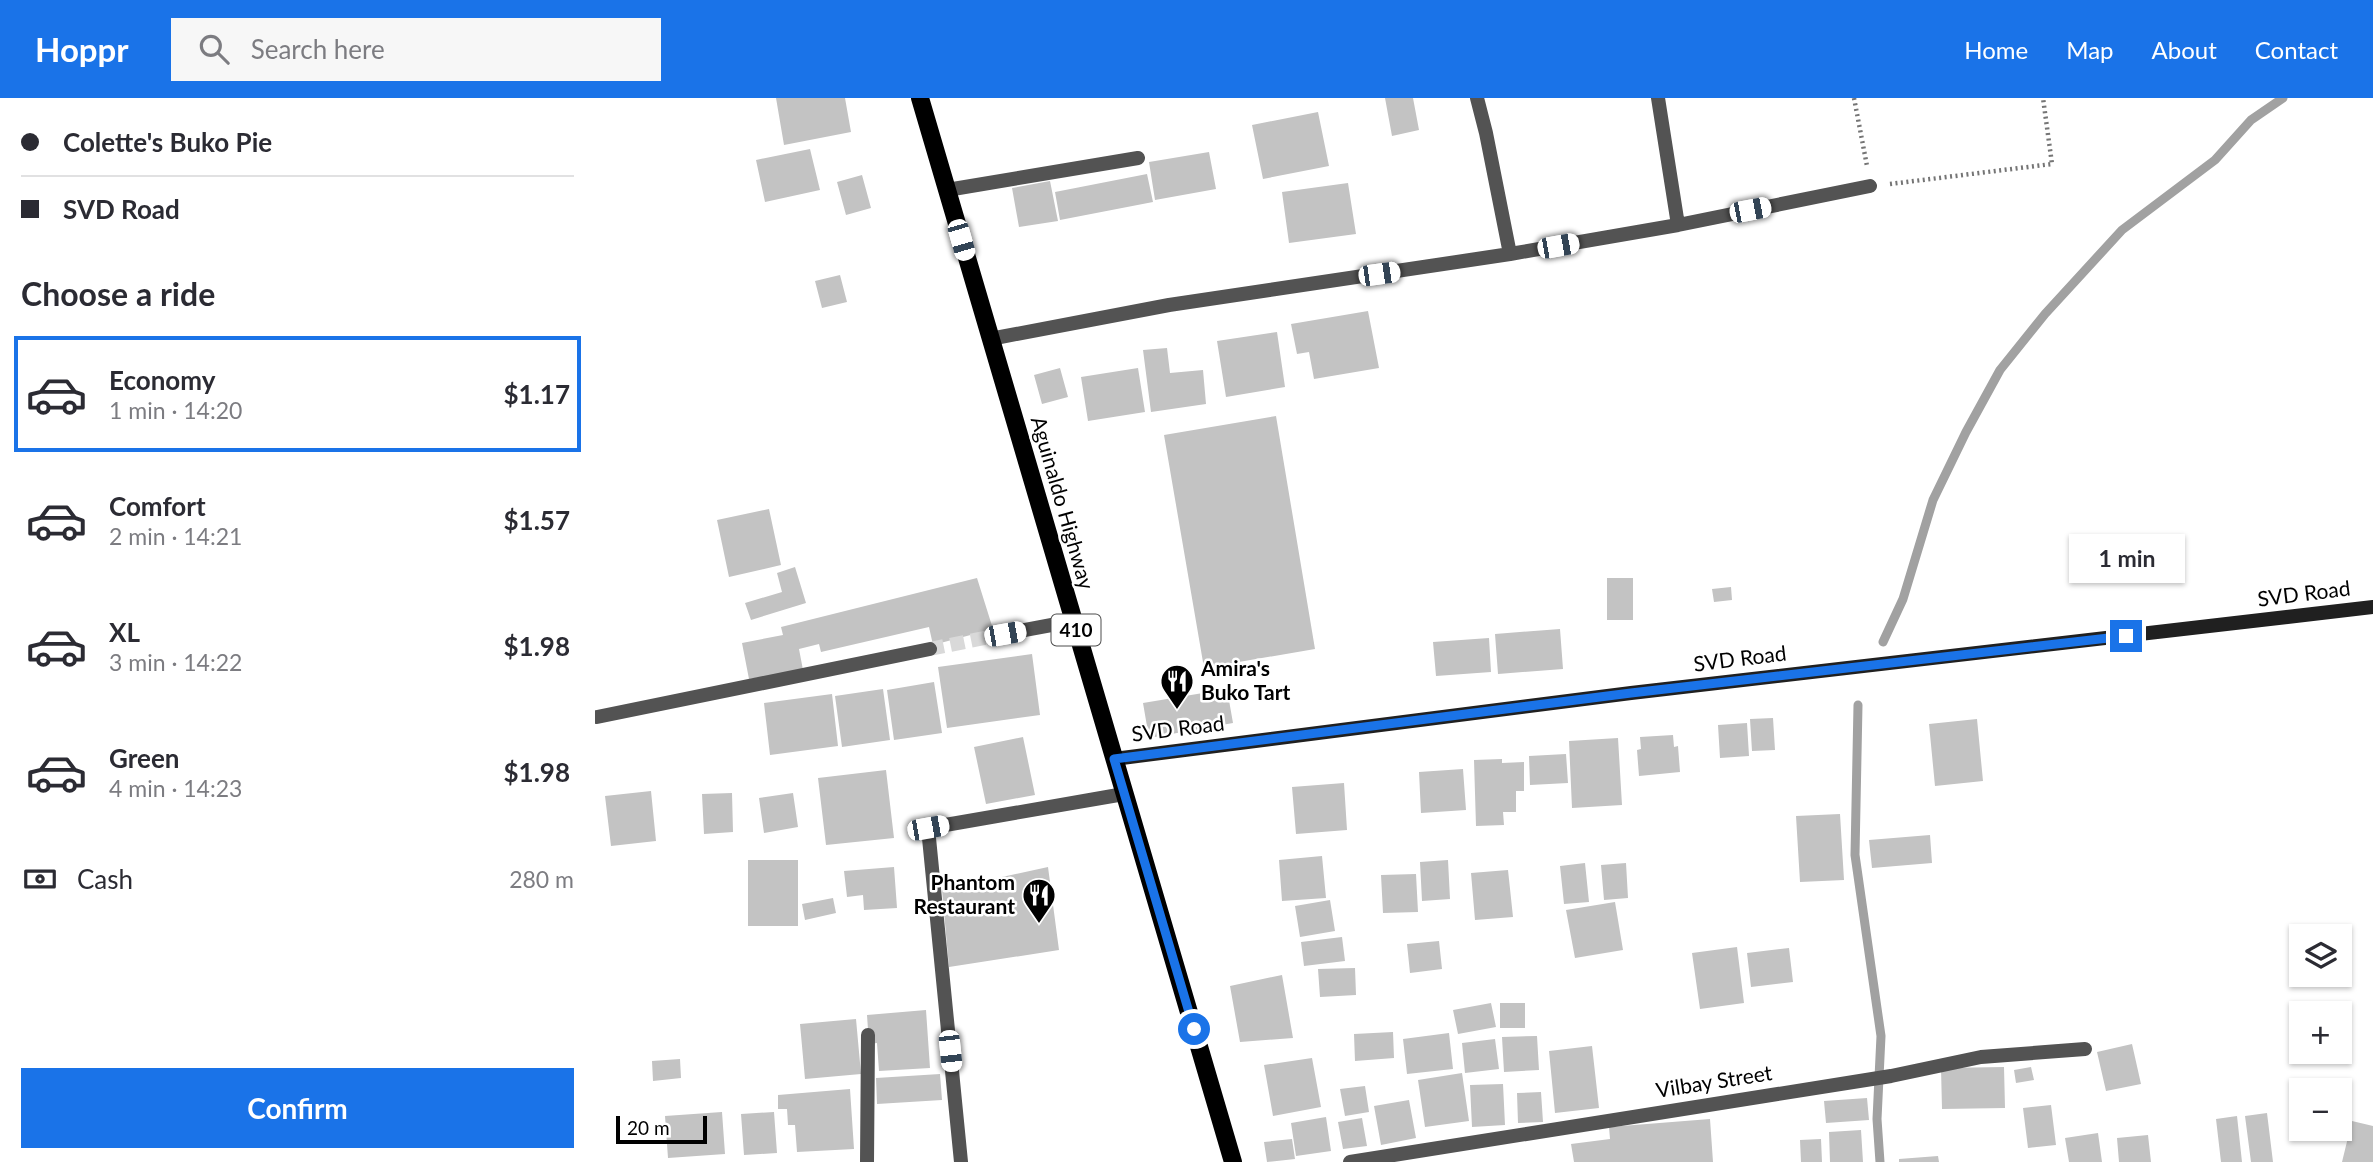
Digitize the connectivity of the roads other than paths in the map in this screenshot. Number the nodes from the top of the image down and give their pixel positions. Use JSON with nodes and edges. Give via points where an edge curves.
{"nodes":[{"id":1,"x":920,"y":98,"type":"edge"},
{"id":2,"x":1477,"y":98,"type":"edge"},
{"id":3,"x":1658,"y":98,"type":"edge"},
{"id":4,"x":1138,"y":158,"type":"dead end"},
{"id":5,"x":1870,"y":186,"type":"road end"},
{"id":6,"x":947,"y":190,"type":"junction"},
{"id":7,"x":1678,"y":225,"type":"junction"},
{"id":8,"x":1510,"y":254,"type":"junction"},
{"id":9,"x":990,"y":339,"type":"junction"},
{"id":10,"x":2373,"y":607,"type":"edge"},
{"id":11,"x":1073,"y":621,"type":"junction"},
{"id":12,"x":1005,"y":634,"type":"tunnel mouth"},
{"id":13,"x":930,"y":649,"type":"tunnel mouth"},
{"id":14,"x":597,"y":718,"type":"dead end"},
{"id":15,"x":1114,"y":759,"type":"junction"},
{"id":16,"x":1124,"y":794,"type":"junction"},
{"id":17,"x":868,"y":1035,"type":"dead end"},
{"id":18,"x":2085,"y":1049,"type":"dead end"},
{"id":19,"x":867,"y":1162,"type":"edge"},
{"id":20,"x":961,"y":1162,"type":"edge"},
{"id":21,"x":1233,"y":1162,"type":"edge"},
{"id":22,"x":1350,"y":1162,"type":"edge"}],
"edges":[{"from":1,"to":6,"type":"main road","name":"Aguinaldo Highway","number":"410"},
{"from":2,"to":8,"type":"street"},
{"from":3,"to":7,"type":"street"},
{"from":4,"to":6,"type":"street"},
{"from":5,"to":7,"type":"street"},
{"from":6,"to":9,"type":"main road","name":"Aguinaldo Highway","number":"410"},
{"from":7,"to":8,"type":"street"},
{"from":8,"to":9,"type":"street","via":[[1168,305]]},
{"from":9,"to":11,"type":"main road","name":"Aguinaldo Highway","number":"410"},
{"from":10,"to":15,"type":"main road","name":"SVD Road","via":[[1631,693]]},
{"from":11,"to":12,"type":"street"},
{"from":11,"to":15,"type":"main road","name":"Aguinaldo Highway","number":"410"},
{"from":13,"to":14,"type":"street"},
{"from":15,"to":16,"type":"main road","name":"Aguinaldo Highway","number":"410"},
{"from":16,"to":20,"type":"street","via":[[928,828]]},
{"from":16,"to":21,"type":"main road","name":"Aguinaldo Highway","number":"410"},
{"from":17,"to":19,"type":"street"},
{"from":18,"to":22,"type":"street","name":"Vilbay Street","via":[[1981,1057],[1891,1076]]}]}
